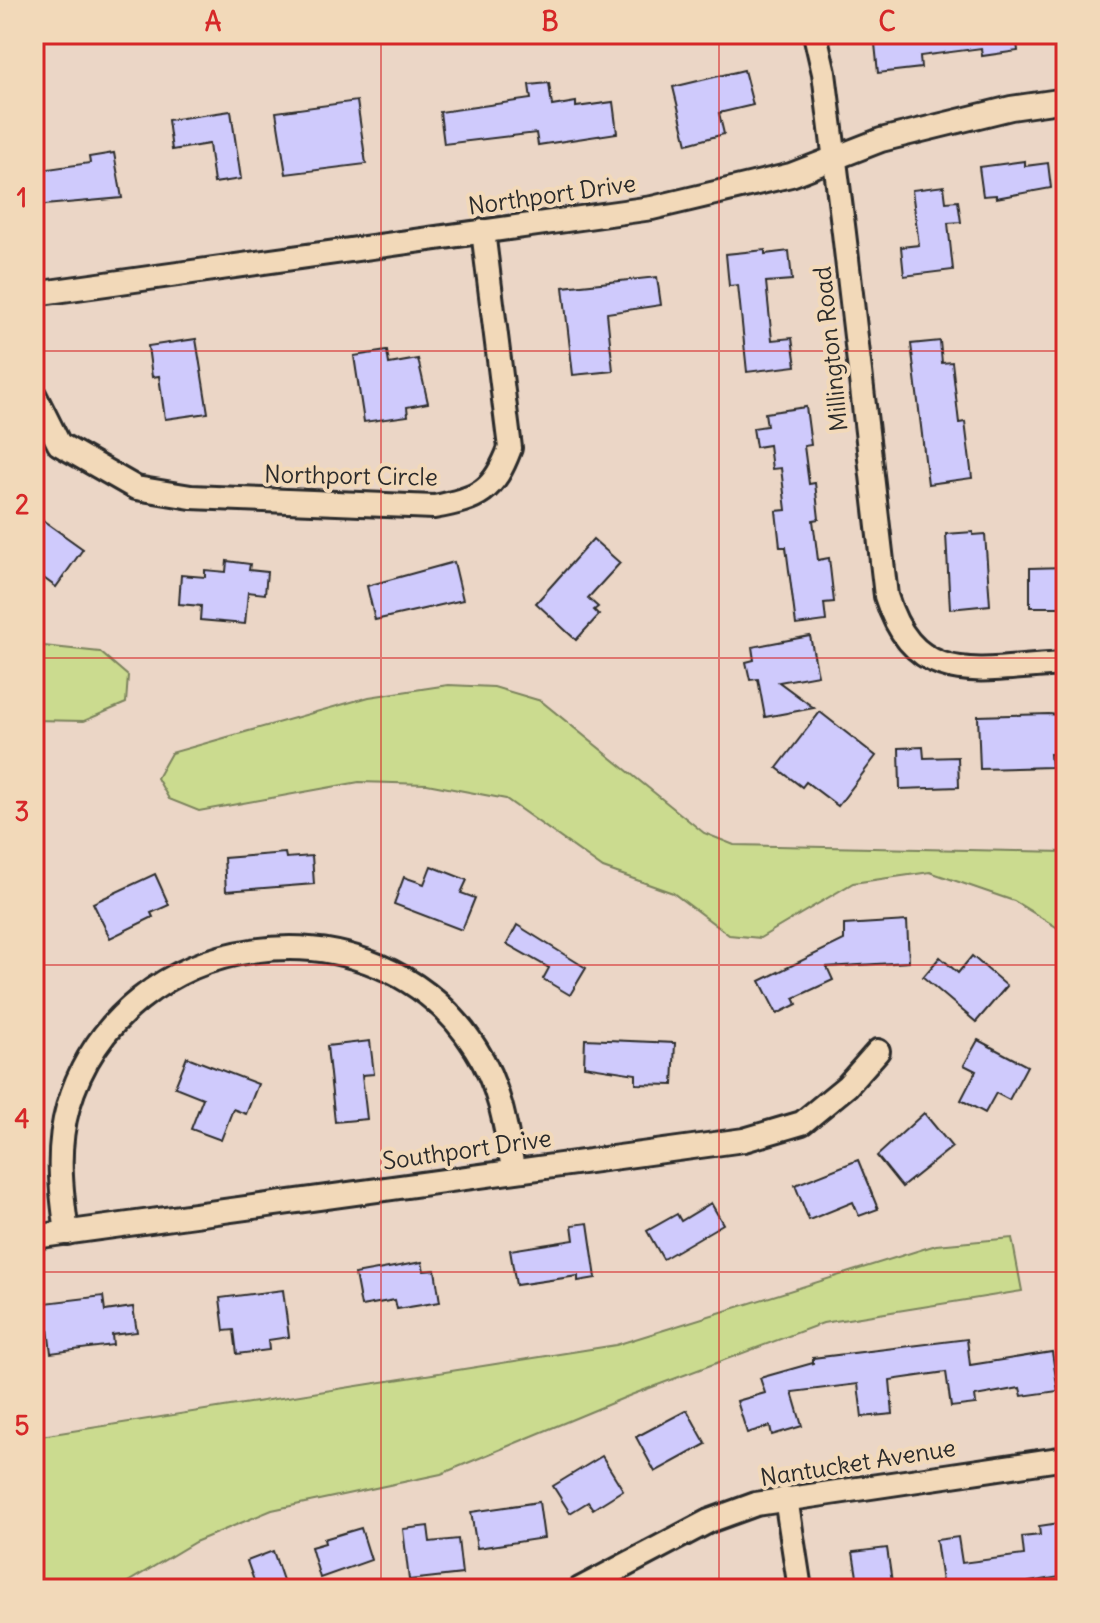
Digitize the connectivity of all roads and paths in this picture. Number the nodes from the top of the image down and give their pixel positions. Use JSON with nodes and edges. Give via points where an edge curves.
{"nodes":[{"id":1,"x":815,"y":34,"type":"edge"},
{"id":2,"x":1066,"y":100,"type":"edge"},
{"id":3,"x":832,"y":160,"type":"junction"},
{"id":4,"x":483,"y":231,"type":"junction"},
{"id":5,"x":34,"y":294,"type":"edge"},
{"id":6,"x":34,"y":394,"type":"edge"},
{"id":7,"x":1066,"y":664,"type":"edge"},
{"id":8,"x":878,"y":1051,"type":"dead end"},
{"id":9,"x":513,"y":1169,"type":"junction"},
{"id":10,"x":67,"y":1233,"type":"junction"},
{"id":11,"x":34,"y":1237,"type":"edge"},
{"id":12,"x":1066,"y":1458,"type":"edge"},
{"id":13,"x":786,"y":1498,"type":"junction"},
{"id":14,"x":580,"y":1589,"type":"edge"},
{"id":15,"x":800,"y":1589,"type":"edge"}],
"edges":[{"from":1,"to":3,"type":"street","name":"Millington Road"},
{"from":2,"to":3,"type":"street","name":"Northport Drive","via":[[881,140]]},
{"from":3,"to":4,"type":"street","name":"Northport Drive","via":[[652,208]]},
{"from":3,"to":7,"type":"street","name":"Millington Road","via":[[886,596],[895,626],[915,651],[938,665]]},
{"from":4,"to":5,"type":"street","name":"Northport Drive"},
{"from":4,"to":6,"type":"street","name":"Northport Circle","via":[[510,448],[499,477],[471,501],[434,507],[191,497],[136,488],[59,444]]},
{"from":8,"to":9,"type":"street","name":"Southport Drive","via":[[847,1086],[802,1123],[744,1140]]},
{"from":9,"to":10,"type":"street","name":"Southport Drive"},
{"from":9,"to":10,"type":"street","via":[[503,1106],[476,1048],[434,1000],[380,965],[318,947],[254,947],[192,965],[138,999],[96,1048],[68,1106],[58,1169]]},
{"from":10,"to":11,"type":"street","name":"Southport Drive"},
{"from":12,"to":13,"type":"street","name":"Nantucket Avenue"},
{"from":13,"to":14,"type":"street","name":"Nantucket Avenue","via":[[709,1521]]},
{"from":13,"to":15,"type":"street"}]}
